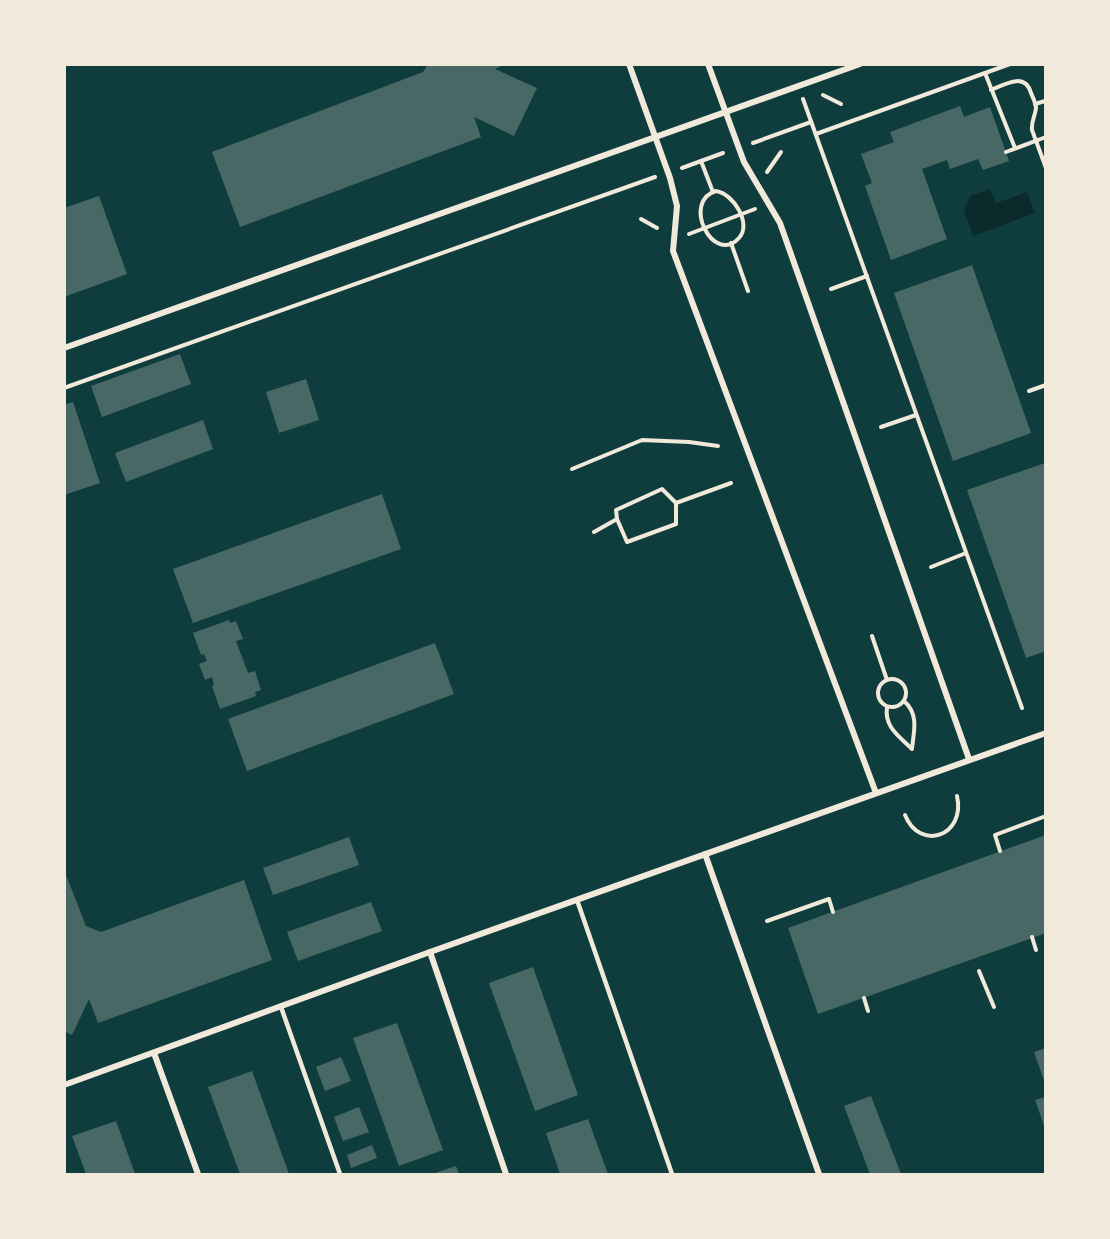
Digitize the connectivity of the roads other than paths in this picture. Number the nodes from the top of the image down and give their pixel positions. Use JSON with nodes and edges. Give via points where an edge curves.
{"nodes":[{"id":1,"x":628,"y":64,"type":"edge"},
{"id":2,"x":708,"y":64,"type":"edge"},
{"id":3,"x":860,"y":64,"type":"edge"},
{"id":4,"x":725,"y":114,"type":"junction"},
{"id":5,"x":656,"y":138,"type":"junction"},
{"id":6,"x":64,"y":348,"type":"edge"},
{"id":7,"x":1046,"y":733,"type":"edge"},
{"id":8,"x":969,"y":759,"type":"junction"},
{"id":9,"x":876,"y":793,"type":"junction"},
{"id":10,"x":705,"y":854,"type":"junction"},
{"id":11,"x":577,"y":900,"type":"junction"},
{"id":12,"x":430,"y":952,"type":"junction"},
{"id":13,"x":281,"y":1007,"type":"junction"},
{"id":14,"x":154,"y":1053,"type":"junction"},
{"id":15,"x":64,"y":1085,"type":"edge"},
{"id":16,"x":198,"y":1174,"type":"edge"},
{"id":17,"x":340,"y":1174,"type":"edge"},
{"id":18,"x":506,"y":1174,"type":"edge"},
{"id":19,"x":672,"y":1174,"type":"edge"},
{"id":20,"x":819,"y":1174,"type":"edge"}],
"edges":[{"from":1,"to":5,"type":"street"},
{"from":2,"to":4,"type":"street"},
{"from":3,"to":4,"type":"street"},
{"from":4,"to":5,"type":"street"},
{"from":4,"to":8,"type":"street","via":[[744,162],[780,224]]},
{"from":5,"to":6,"type":"street"},
{"from":5,"to":9,"type":"street","via":[[677,206],[673,251]]},
{"from":7,"to":8,"type":"street"},
{"from":8,"to":9,"type":"street"},
{"from":9,"to":10,"type":"street"},
{"from":10,"to":11,"type":"street"},
{"from":10,"to":20,"type":"street"},
{"from":11,"to":12,"type":"street"},
{"from":11,"to":19,"type":"lane"},
{"from":12,"to":13,"type":"street"},
{"from":12,"to":18,"type":"street"},
{"from":13,"to":14,"type":"street"},
{"from":13,"to":17,"type":"lane"},
{"from":14,"to":15,"type":"street"},
{"from":14,"to":16,"type":"street"}]}
